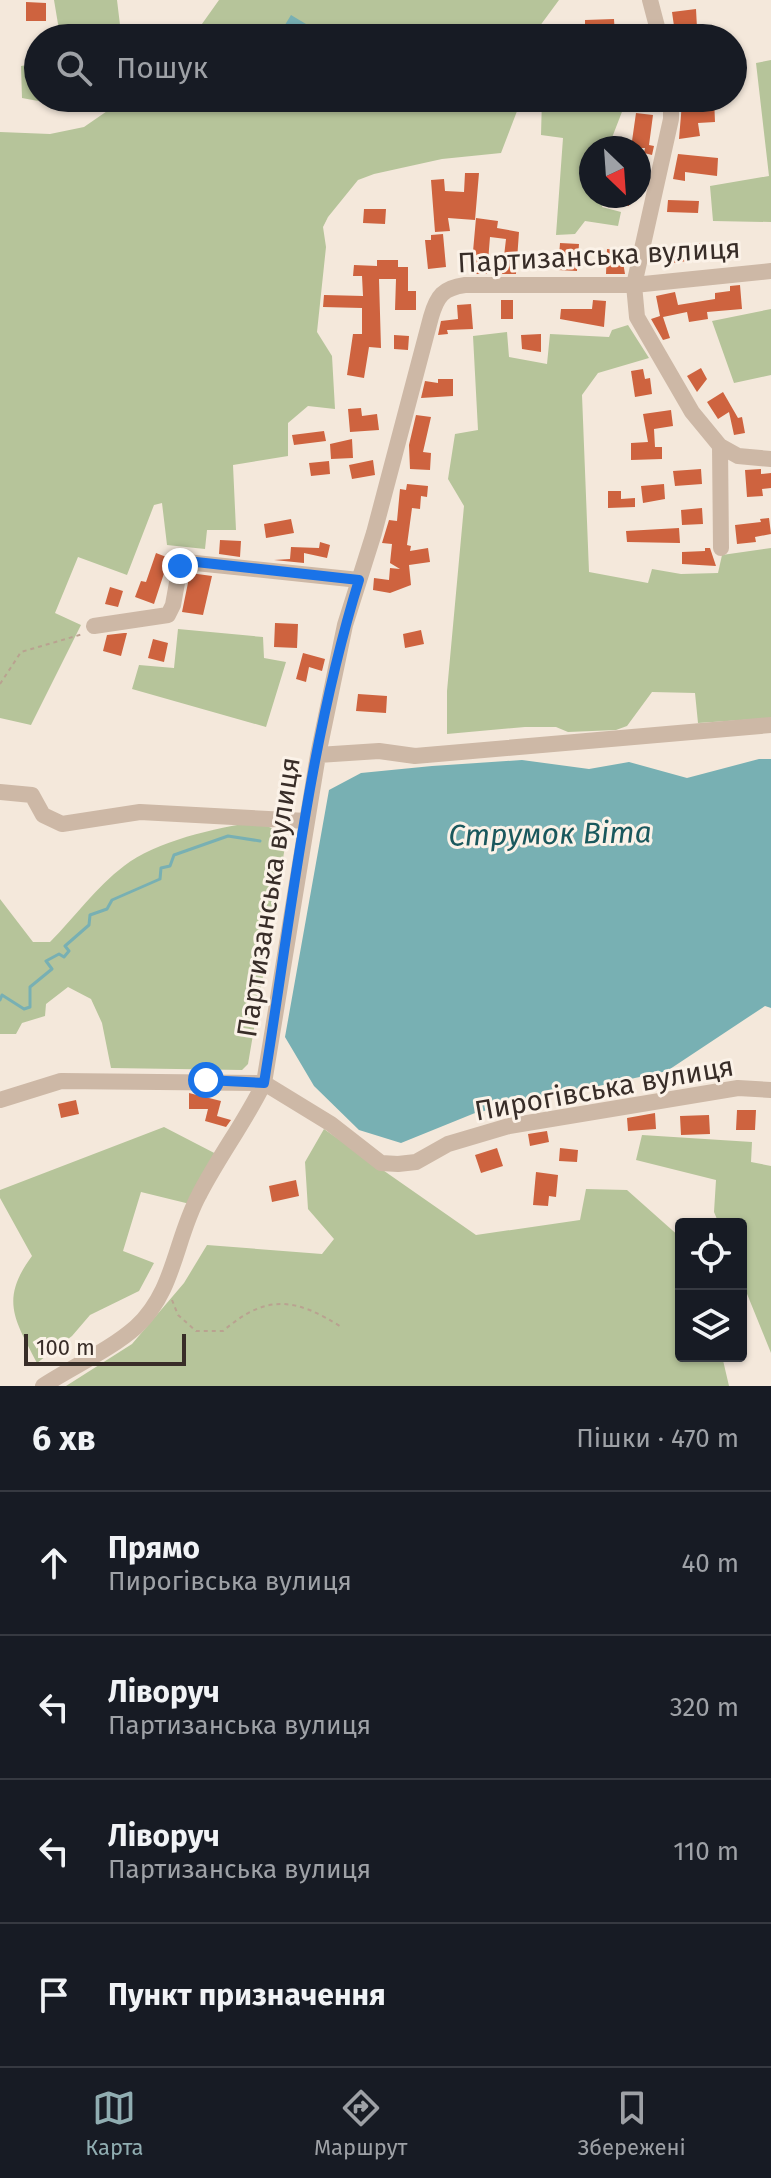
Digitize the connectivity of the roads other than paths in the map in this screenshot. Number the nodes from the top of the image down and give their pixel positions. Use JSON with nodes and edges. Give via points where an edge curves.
{"nodes":[{"id":1,"x":650,"y":0,"type":"edge"},
{"id":2,"x":656,"y":24,"type":"edge"},
{"id":3,"x":671,"y":112,"type":"edge"},
{"id":4,"x":771,"y":271,"type":"edge"},
{"id":5,"x":634,"y":285,"type":"junction"},
{"id":6,"x":720,"y":446,"type":"junction"},
{"id":7,"x":771,"y":459,"type":"edge"},
{"id":8,"x":721,"y":548,"type":"dead end"},
{"id":9,"x":359,"y":580,"type":"junction"},
{"id":10,"x":94,"y":626,"type":"road end"},
{"id":11,"x":771,"y":725,"type":"edge"},
{"id":12,"x":318,"y":755,"type":"junction"},
{"id":13,"x":0,"y":792,"type":"edge"},
{"id":14,"x":307,"y":821,"type":"junction"},
{"id":15,"x":264,"y":1083,"type":"junction"},
{"id":16,"x":771,"y":1090,"type":"edge"},
{"id":17,"x":0,"y":1100,"type":"edge"},
{"id":18,"x":43,"y":1386,"type":"edge"}],
"edges":[{"from":1,"to":2,"type":"street"},
{"from":3,"to":5,"type":"street"},
{"from":4,"to":5,"type":"street","name":"Партизанська вулиця"},
{"from":5,"to":6,"type":"street","via":[[637,317],[692,412]]},
{"from":5,"to":9,"type":"street","name":"Партизанська вулиця","via":[[465,285],[448,287],[441,294]]},
{"from":6,"to":7,"type":"street","via":[[738,456]]},
{"from":6,"to":8,"type":"street"},
{"from":9,"to":10,"type":"street","via":[[186,562],[180,566],[168,615]]},
{"from":9,"to":12,"type":"street","name":"Партизанська вулиця"},
{"from":11,"to":12,"type":"street","via":[[415,756],[379,751]]},
{"from":12,"to":14,"type":"street","name":"Партизанська вулиця"},
{"from":13,"to":14,"type":"street","via":[[32,795],[43,815],[62,824],[140,812]]},
{"from":14,"to":15,"type":"street","name":"Партизанська вулиця"},
{"from":15,"to":16,"type":"street","name":"Пирогівська вулиця","via":[[381,1163],[398,1164],[509,1126],[738,1088]]},
{"from":15,"to":17,"type":"street","via":[[61,1081]]},
{"from":15,"to":18,"type":"street","name":"Партизанська вулиця","via":[[197,1197],[153,1307],[135,1328]]}]}
